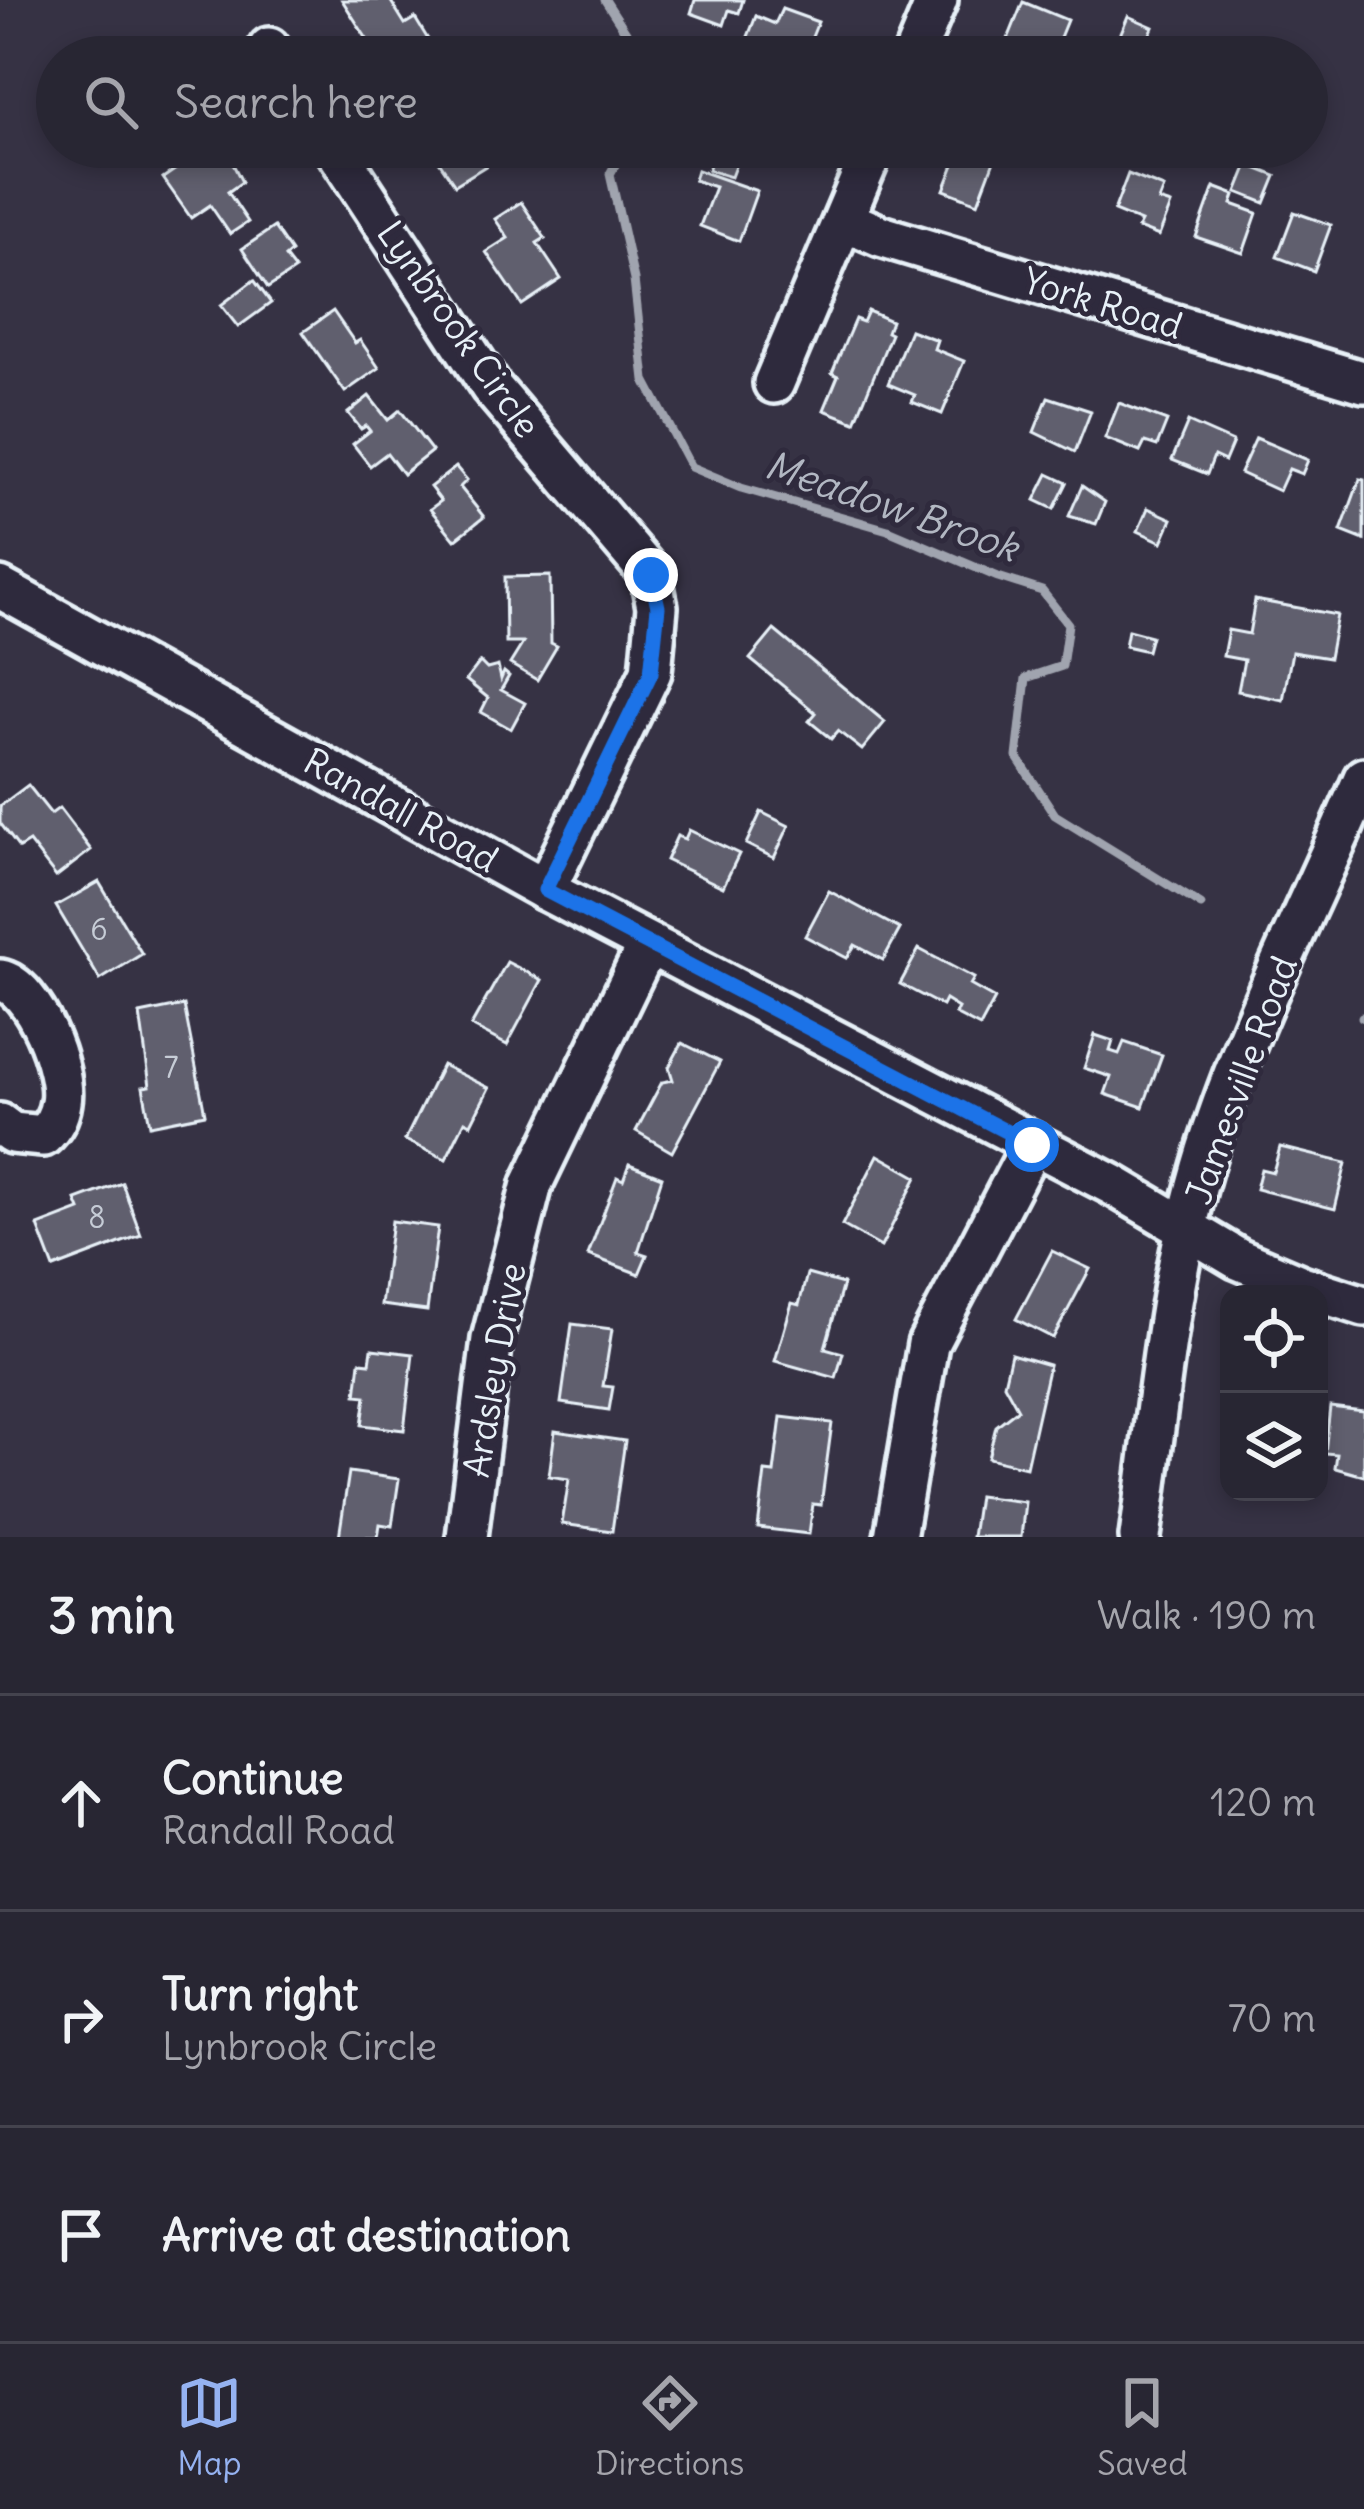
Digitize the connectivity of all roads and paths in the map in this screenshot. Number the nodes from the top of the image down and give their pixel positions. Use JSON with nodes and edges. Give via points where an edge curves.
{"nodes":[{"id":1,"x":937,"y":0,"type":"edge"},
{"id":2,"x":922,"y":36,"type":"edge"},
{"id":3,"x":348,"y":168,"type":"edge"},
{"id":4,"x":865,"y":168,"type":"edge"},
{"id":5,"x":844,"y":220,"type":"junction"},
{"id":6,"x":1364,"y":382,"type":"edge"},
{"id":7,"x":774,"y":383,"type":"dead end"},
{"id":8,"x":0,"y":588,"type":"edge"},
{"id":9,"x":1364,"y":778,"type":"edge"},
{"id":10,"x":545,"y":890,"type":"junction"},
{"id":11,"x":648,"y":944,"type":"junction"},
{"id":12,"x":0,"y":980,"type":"edge"},
{"id":13,"x":0,"y":1124,"type":"edge"},
{"id":14,"x":1032,"y":1145,"type":"junction"},
{"id":15,"x":1186,"y":1230,"type":"junction"},
{"id":16,"x":1364,"y":1306,"type":"edge"},
{"id":17,"x":467,"y":1537,"type":"edge"},
{"id":18,"x":895,"y":1537,"type":"edge"},
{"id":19,"x":1139,"y":1537,"type":"edge"}],
"edges":[{"from":1,"to":2,"type":"street"},
{"from":3,"to":10,"type":"street","name":"Lynbrook Circle","via":[[491,387],[651,575],[658,607],[651,673]]},
{"from":4,"to":5,"type":"street"},
{"from":5,"to":6,"type":"street","name":"York Road"},
{"from":5,"to":7,"type":"street"},
{"from":8,"to":10,"type":"street","name":"Randall Road"},
{"from":9,"to":15,"type":"street","name":"Jamesville Road","via":[[1237,1068]]},
{"from":10,"to":11,"type":"street","name":"Randall Road"},
{"from":11,"to":14,"type":"street","name":"Randall Road"},
{"from":11,"to":17,"type":"street","name":"Ardsley Drive","via":[[532,1184],[492,1339]]},
{"from":12,"to":13,"type":"street","via":[[22,991],[38,1015],[62,1099],[44,1136]]},
{"from":14,"to":15,"type":"street","name":"Randall Road"},
{"from":14,"to":18,"type":"street","via":[[928,1344]]},
{"from":15,"to":16,"type":"street","name":"Randall Road"},
{"from":15,"to":19,"type":"street","name":"Jamesville Road"}]}
